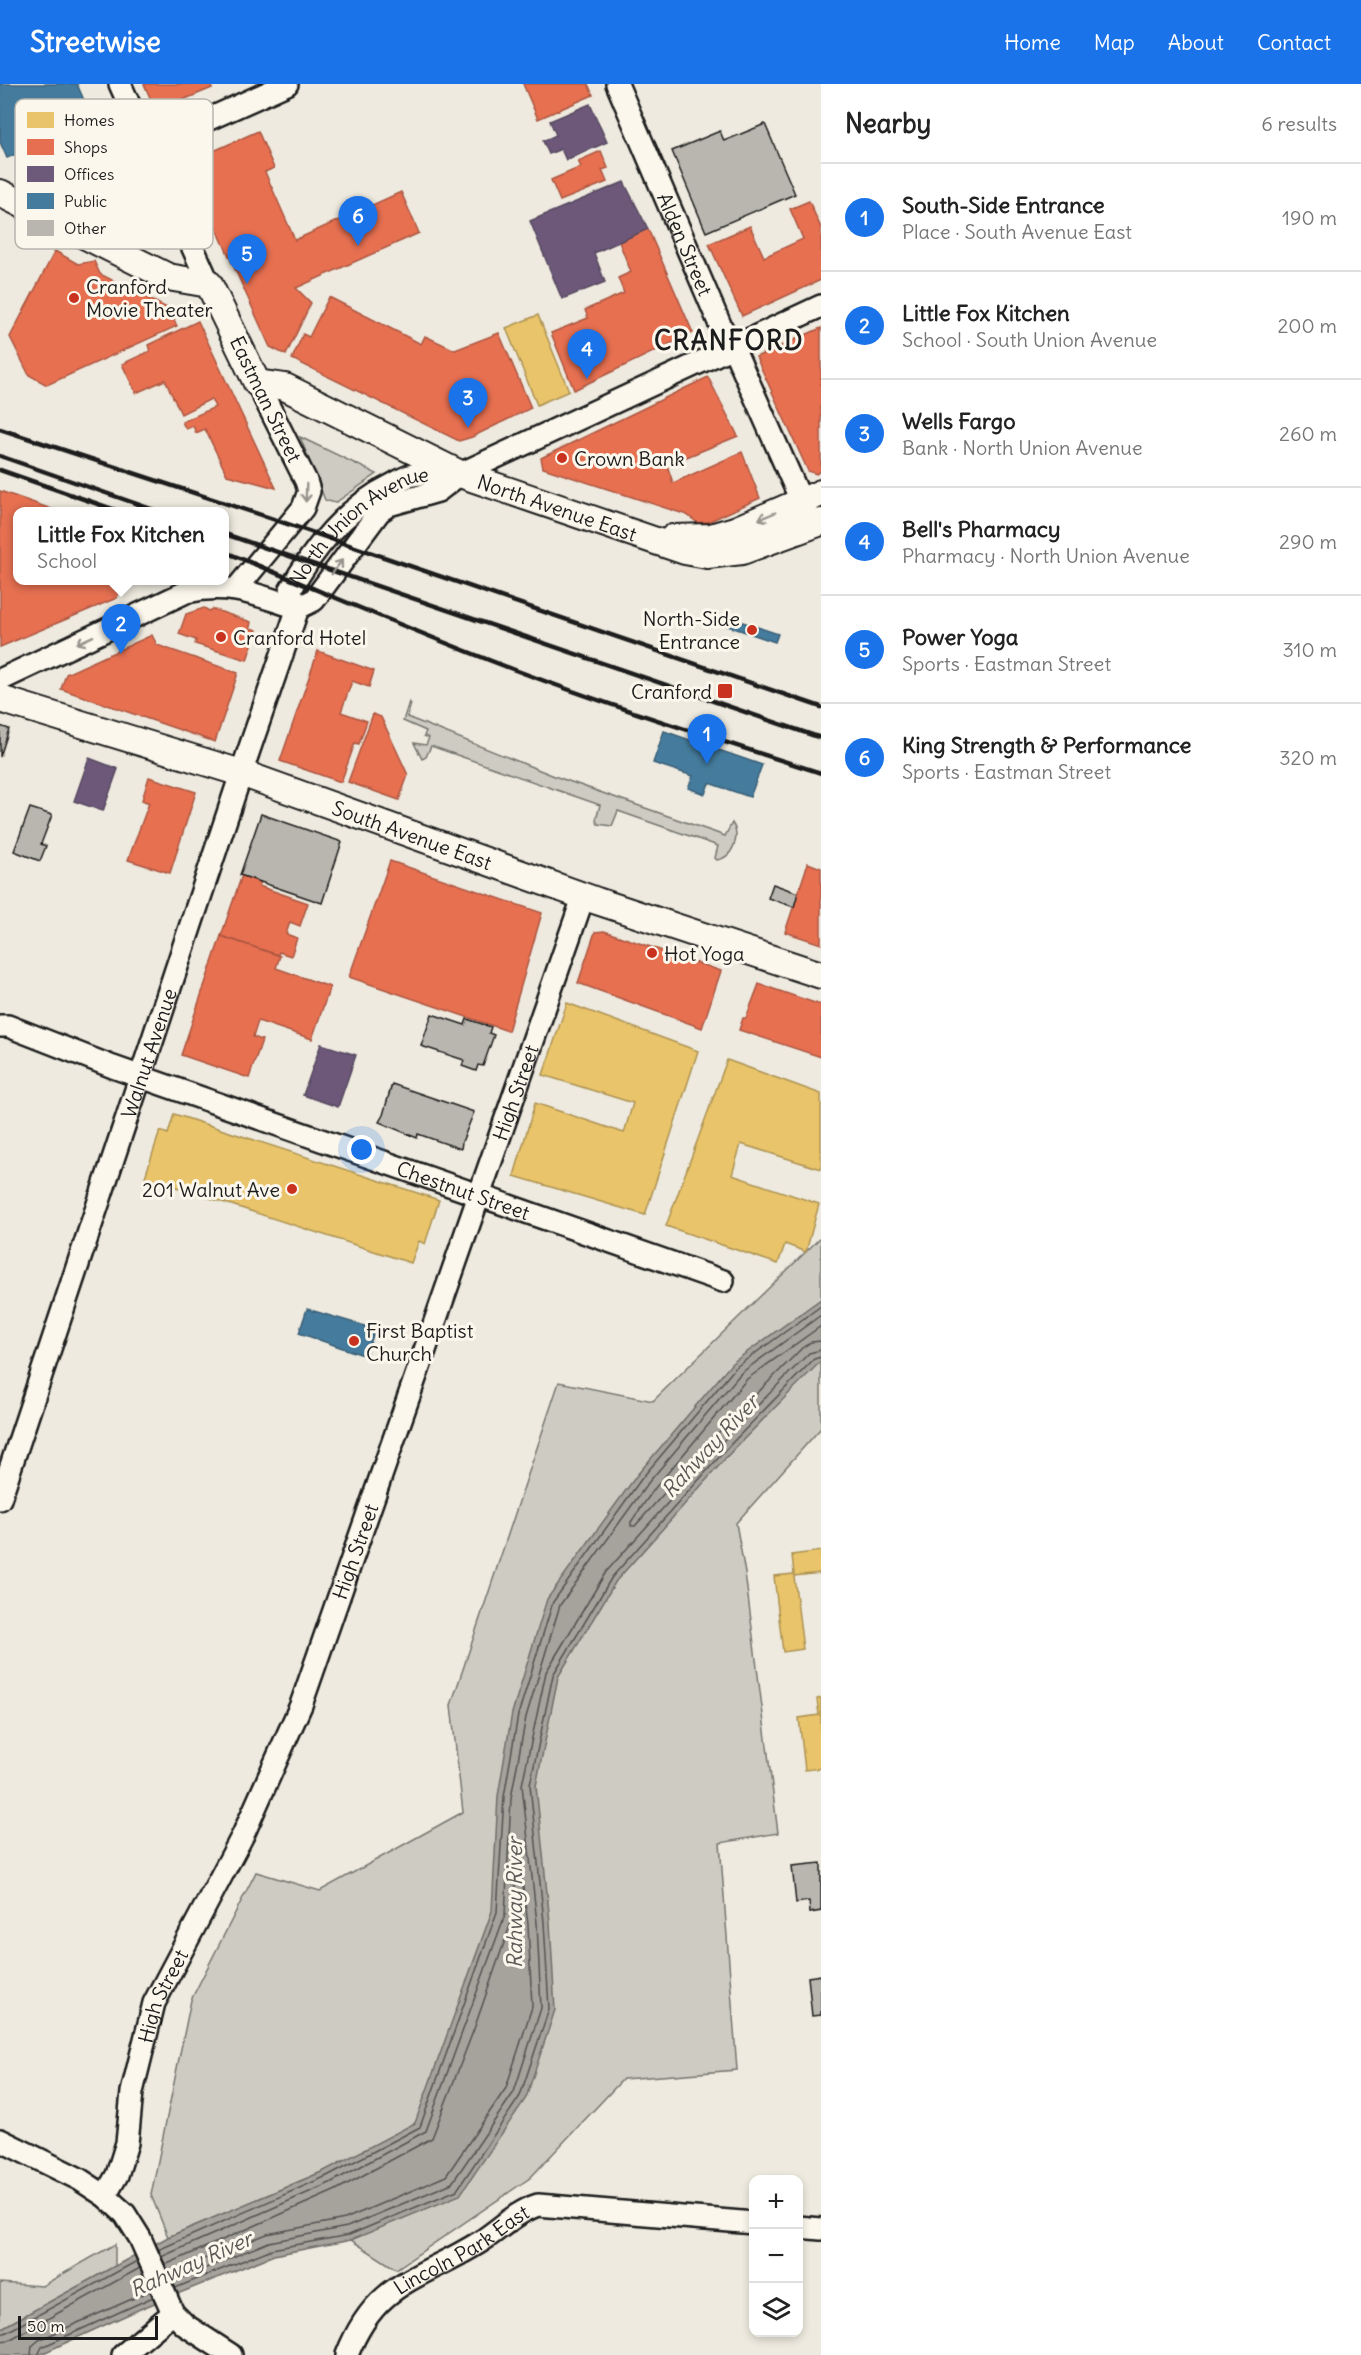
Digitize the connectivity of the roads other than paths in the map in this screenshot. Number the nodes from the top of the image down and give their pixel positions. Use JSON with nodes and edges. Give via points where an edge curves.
{"nodes":[{"id":1,"x":120,"y":84,"type":"edge"},
{"id":2,"x":288,"y":84,"type":"edge"},
{"id":3,"x":618,"y":84,"type":"edge"},
{"id":4,"x":126,"y":99,"type":"edge"},
{"id":5,"x":213,"y":118,"type":"edge"},
{"id":6,"x":0,"y":193,"type":"edge"},
{"id":7,"x":15,"y":200,"type":"edge"},
{"id":8,"x":114,"y":249,"type":"edge"},
{"id":9,"x":193,"y":249,"type":"edge"},
{"id":10,"x":209,"y":284,"type":"junction"},
{"id":11,"x":821,"y":306,"type":"edge"},
{"id":12,"x":733,"y":347,"type":"junction"},
{"id":13,"x":257,"y":383,"type":"junction"},
{"id":14,"x":460,"y":474,"type":"junction"},
{"id":15,"x":811,"y":497,"type":"edge"},
{"id":16,"x":811,"y":525,"type":"edge"},
{"id":17,"x":655,"y":539,"type":"junction"},
{"id":18,"x":244,"y":581,"type":"junction"},
{"id":19,"x":229,"y":584,"type":"edge"},
{"id":20,"x":221,"y":585,"type":"edge"},
{"id":21,"x":298,"y":608,"type":"junction"},
{"id":22,"x":0,"y":680,"type":"edge"},
{"id":23,"x":0,"y":699,"type":"edge"},
{"id":24,"x":241,"y":773,"type":"junction"},
{"id":25,"x":584,"y":896,"type":"junction"},
{"id":26,"x":821,"y":975,"type":"edge"},
{"id":27,"x":0,"y":1026,"type":"edge"},
{"id":28,"x":141,"y":1076,"type":"junction"},
{"id":29,"x":480,"y":1194,"type":"junction"},
{"id":30,"x":723,"y":1281,"type":"dead end"},
{"id":31,"x":0,"y":1499,"type":"edge"},
{"id":32,"x":0,"y":2140,"type":"edge"},
{"id":33,"x":105,"y":2196,"type":"junction"},
{"id":34,"x":749,"y":2223,"type":"edge"},
{"id":35,"x":803,"y":2227,"type":"edge"},
{"id":36,"x":821,"y":2229,"type":"edge"},
{"id":37,"x":171,"y":2309,"type":"junction"},
{"id":38,"x":123,"y":2355,"type":"edge"},
{"id":39,"x":231,"y":2355,"type":"edge"},
{"id":40,"x":347,"y":2355,"type":"edge"}],
"edges":[{"from":1,"to":4,"type":"street","name":"Eastman Street"},
{"from":2,"to":5,"type":"street"},
{"from":3,"to":12,"type":"street","name":"Alden Street"},
{"from":6,"to":7,"type":"main road"},
{"from":8,"to":10,"type":"main road","via":[[168,277]]},
{"from":9,"to":10,"type":"street","name":"Eastman Street"},
{"from":10,"to":13,"type":"main road","name":"Eastman Street"},
{"from":11,"to":12,"type":"street","name":"North Union Avenue"},
{"from":12,"to":14,"type":"street","name":"North Union Avenue"},
{"from":12,"to":15,"type":"street","name":"Alden Street"},
{"from":13,"to":14,"type":"main road","name":"North Avenue East","via":[[285,387]]},
{"from":13,"to":18,"type":"street","name":"Eastman Street","one_way":true,"via":[[309,491],[303,508]]},
{"from":14,"to":17,"type":"main road","name":"North Avenue East"},
{"from":14,"to":21,"type":"street","name":"North Union Avenue","via":[[438,491],[389,505],[379,512],[314,600]]},
{"from":15,"to":16,"type":"street","name":"Alden Street"},
{"from":15,"to":17,"type":"main road","name":"North Avenue East","one_way":true,"via":[[711,537]]},
{"from":16,"to":17,"type":"main road","name":"North Avenue East","via":[[742,551],[707,555]]},
{"from":18,"to":19,"type":"street","one_way":true},
{"from":18,"to":21,"type":"street"},
{"from":20,"to":22,"type":"street","one_way":true,"via":[[186,592]]},
{"from":21,"to":24,"type":"street","name":"Walnut Avenue"},
{"from":23,"to":24,"type":"main road","name":"South Avenue East"},
{"from":24,"to":25,"type":"main road","name":"South Avenue East"},
{"from":24,"to":28,"type":"street","name":"Walnut Avenue"},
{"from":25,"to":26,"type":"main road","name":"South Avenue East"},
{"from":25,"to":29,"type":"street","name":"High Street"},
{"from":27,"to":28,"type":"street","name":"Chestnut Street"},
{"from":28,"to":29,"type":"street","name":"Chestnut Street"},
{"from":28,"to":31,"type":"street","name":"Walnut Avenue"},
{"from":29,"to":30,"type":"street","name":"Chestnut Street"},
{"from":29,"to":33,"type":"street","name":"High Street","via":[[302,1705],[243,1835],[154,2002],[132,2092],[127,2143],[117,2175]]},
{"from":32,"to":33,"type":"street"},
{"from":33,"to":37,"type":"street","via":[[125,2214],[140,2238]]},
{"from":34,"to":40,"type":"street","name":"Lincoln Park East","via":[[552,2204],[527,2208],[480,2242],[384,2297],[362,2322]]},
{"from":35,"to":36,"type":"street"},
{"from":37,"to":38,"type":"street"},
{"from":37,"to":39,"type":"street","via":[[185,2325]]}]}
